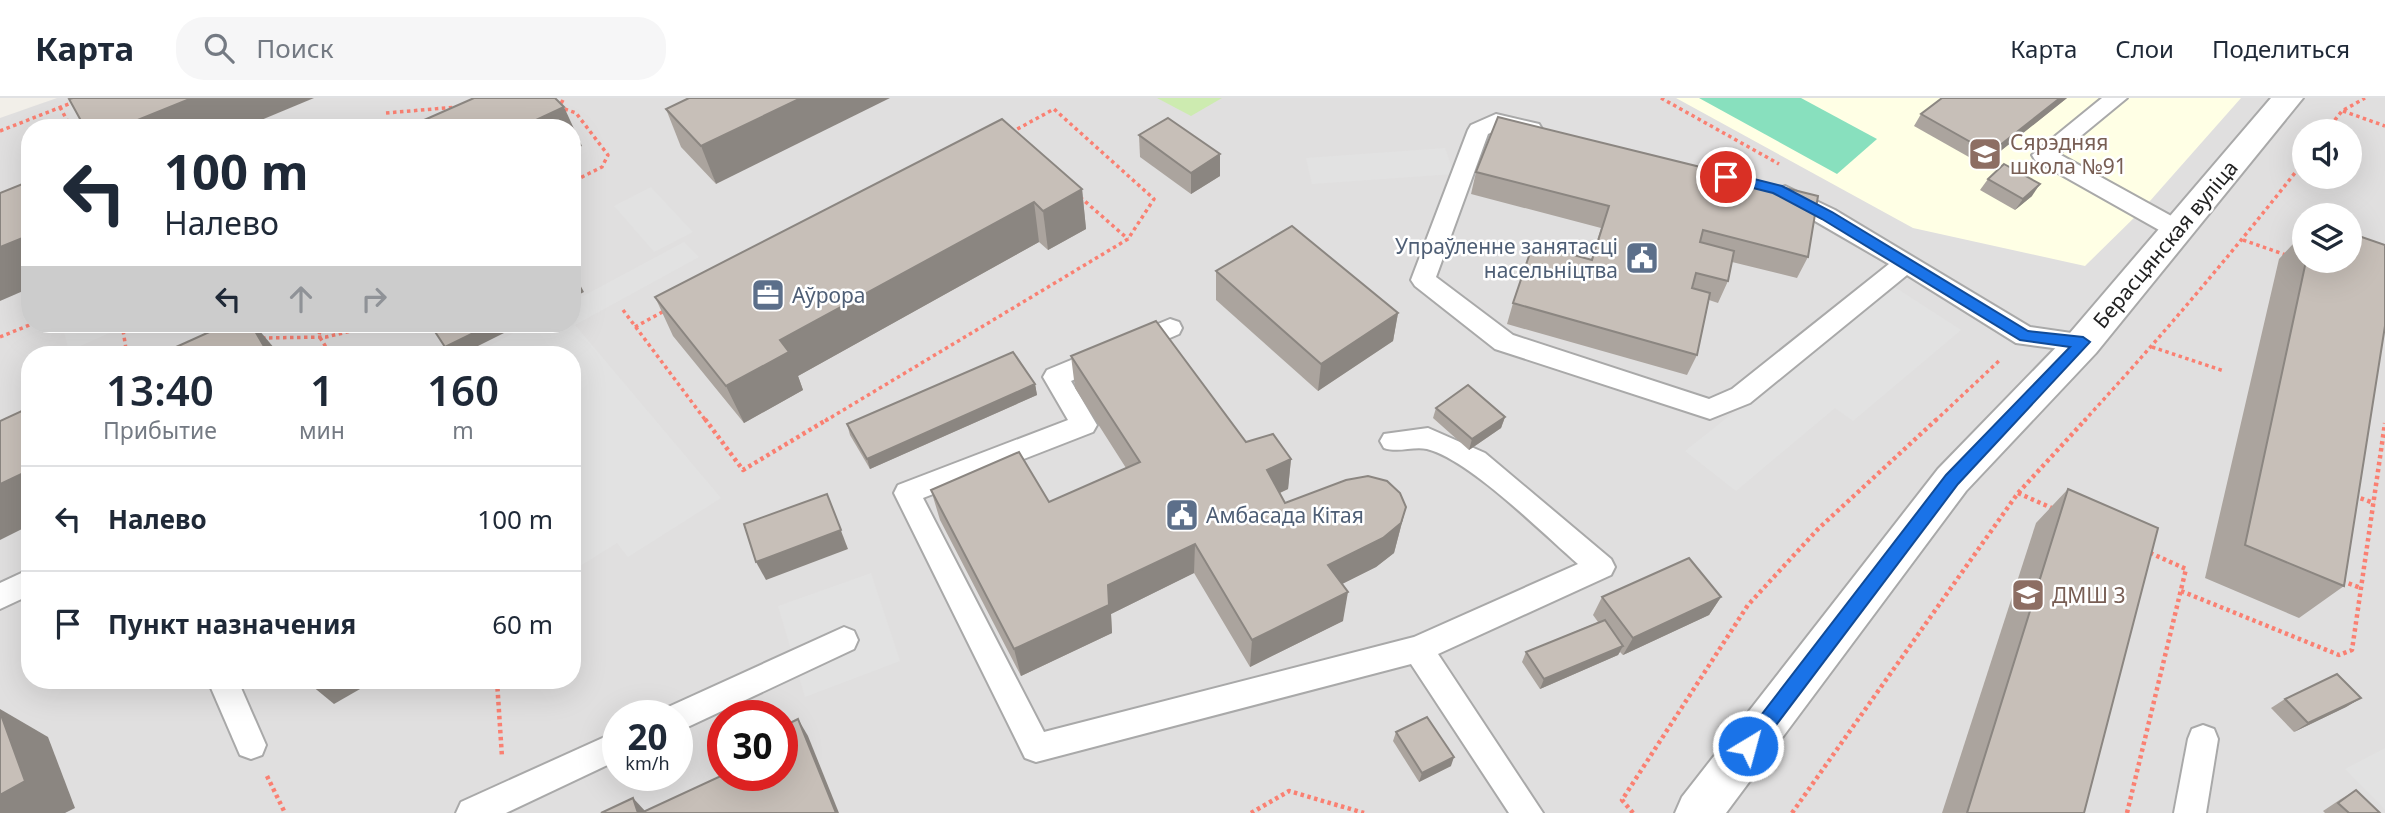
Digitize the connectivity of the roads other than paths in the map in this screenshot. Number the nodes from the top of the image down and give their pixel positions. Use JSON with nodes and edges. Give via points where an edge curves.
{"nodes":[{"id":1,"x":2116,"y":98,"type":"edge"},
{"id":2,"x":2288,"y":98,"type":"edge"},
{"id":3,"x":1549,"y":134,"type":"edge"},
{"id":4,"x":1764,"y":186,"type":"edge"},
{"id":5,"x":2176,"y":229,"type":"junction"},
{"id":6,"x":1906,"y":263,"type":"junction"},
{"id":7,"x":1170,"y":328,"type":"dead end"},
{"id":8,"x":2083,"y":342,"type":"junction"},
{"id":9,"x":1393,"y":441,"type":"dead end"},
{"id":10,"x":21,"y":586,"type":"edge"},
{"id":11,"x":0,"y":597,"type":"edge"},
{"id":12,"x":845,"y":640,"type":"dead end"},
{"id":13,"x":1418,"y":649,"type":"junction"},
{"id":14,"x":226,"y":689,"type":"edge"},
{"id":15,"x":693,"y":711,"type":"edge"},
{"id":16,"x":2203,"y":739,"type":"dead end"},
{"id":17,"x":251,"y":745,"type":"dead end"},
{"id":18,"x":602,"y":753,"type":"edge"},
{"id":19,"x":472,"y":813,"type":"edge"},
{"id":20,"x":1527,"y":813,"type":"edge"},
{"id":21,"x":1698,"y":813,"type":"edge"},
{"id":22,"x":2190,"y":813,"type":"edge"}],
"edges":[{"from":1,"to":5,"type":"lane","via":[[2043,155]]},
{"from":2,"to":5,"type":"street","name":"Берасцянская вуліца"},
{"from":3,"to":6,"type":"lane","via":[[1496,121],[1479,130],[1423,280],[1504,342],[1710,409],[1741,396]]},
{"from":4,"to":6,"type":"lane","via":[[1827,216]]},
{"from":5,"to":8,"type":"street","name":"Берасцянская вуліца"},
{"from":6,"to":8,"type":"lane","via":[[2025,336]]},
{"from":7,"to":13,"type":"lane","via":[[1056,377],[1084,425],[907,493],[1036,748]]},
{"from":8,"to":21,"type":"street","name":"Берасцянская вуліца","via":[[1952,480]]},
{"from":9,"to":13,"type":"lane","via":[[1428,438],[1476,461],[1601,568]]},
{"from":10,"to":11,"type":"lane"},
{"from":12,"to":15,"type":"lane"},
{"from":13,"to":20,"type":"lane"},
{"from":14,"to":17,"type":"lane"},
{"from":16,"to":22,"type":"lane"},
{"from":18,"to":19,"type":"lane"}]}
